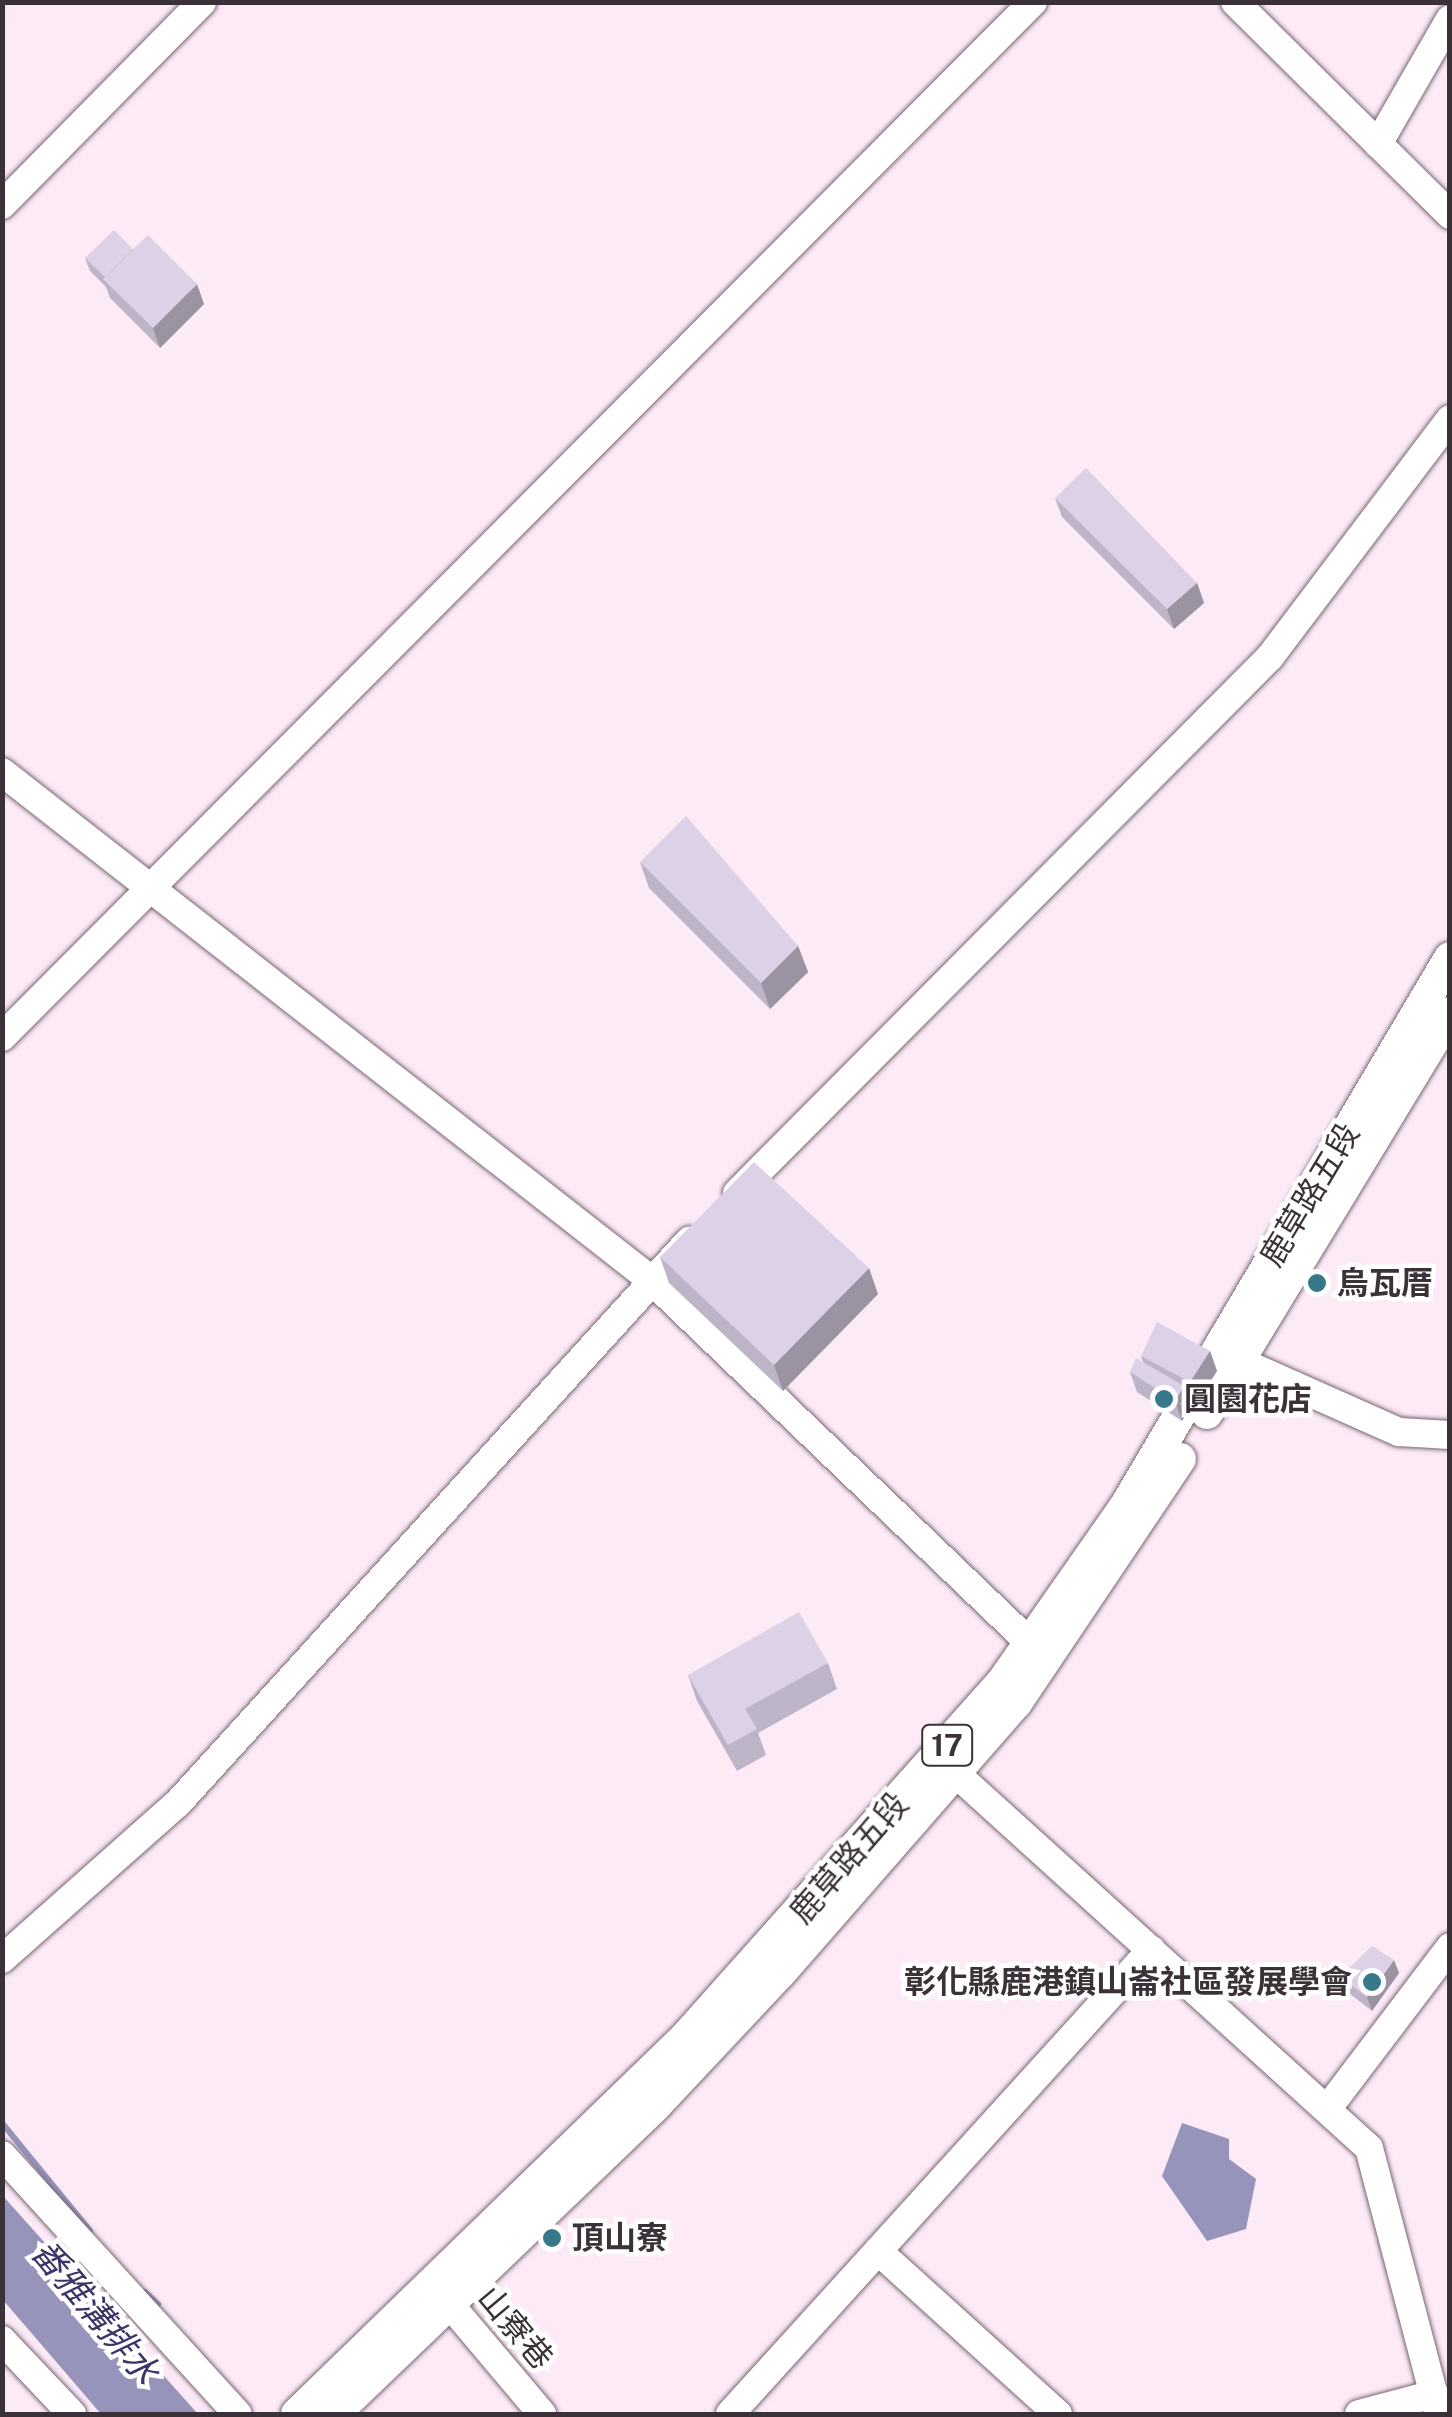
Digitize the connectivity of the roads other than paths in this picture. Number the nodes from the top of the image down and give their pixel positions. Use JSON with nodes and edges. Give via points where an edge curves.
{"nodes":[{"id":1,"x":202,"y":2,"type":"edge"},
{"id":2,"x":1033,"y":2,"type":"edge"},
{"id":3,"x":1235,"y":2,"type":"edge"},
{"id":4,"x":1450,"y":19,"type":"edge"},
{"id":5,"x":1378,"y":144,"type":"junction"},
{"id":6,"x":2,"y":205,"type":"edge"},
{"id":7,"x":1450,"y":215,"type":"edge"},
{"id":8,"x":1450,"y":420,"type":"edge"},
{"id":9,"x":2,"y":772,"type":"edge"},
{"id":10,"x":146,"y":890,"type":"junction"},
{"id":11,"x":1450,"y":958,"type":"edge"},
{"id":12,"x":1450,"y":1013,"type":"edge"},
{"id":13,"x":2,"y":1038,"type":"edge"},
{"id":14,"x":650,"y":1279,"type":"junction"},
{"id":15,"x":1228,"y":1357,"type":"junction"},
{"id":16,"x":1450,"y":1434,"type":"edge"},
{"id":17,"x":1032,"y":1644,"type":"junction"},
{"id":18,"x":946,"y":1765,"type":"junction"},
{"id":19,"x":1450,"y":1947,"type":"edge"},
{"id":20,"x":1151,"y":1950,"type":"junction"},
{"id":21,"x":2,"y":1959,"type":"edge"},
{"id":22,"x":1328,"y":2108,"type":"junction"},
{"id":23,"x":2,"y":2155,"type":"edge"},
{"id":24,"x":878,"y":2251,"type":"junction"},
{"id":25,"x":443,"y":2296,"type":"junction"},
{"id":26,"x":2,"y":2340,"type":"edge"},
{"id":27,"x":1421,"y":2343,"type":"junction"},
{"id":28,"x":1450,"y":2366,"type":"edge"},
{"id":29,"x":1436,"y":2404,"type":"edge"},
{"id":30,"x":72,"y":2414,"type":"edge"},
{"id":31,"x":238,"y":2414,"type":"edge"},
{"id":32,"x":297,"y":2414,"type":"edge"},
{"id":33,"x":334,"y":2414,"type":"edge"},
{"id":34,"x":542,"y":2414,"type":"edge"},
{"id":35,"x":730,"y":2414,"type":"edge"},
{"id":36,"x":1058,"y":2414,"type":"edge"},
{"id":37,"x":1359,"y":2414,"type":"edge"}],
"edges":[{"from":1,"to":6,"type":"street"},
{"from":2,"to":10,"type":"street"},
{"from":3,"to":5,"type":"street"},
{"from":4,"to":5,"type":"street"},
{"from":5,"to":7,"type":"street"},
{"from":8,"to":14,"type":"street","via":[[1270,657]]},
{"from":9,"to":10,"type":"street"},
{"from":10,"to":13,"type":"street"},
{"from":10,"to":14,"type":"street"},
{"from":11,"to":15,"type":"main road","name":"鹿草路五段","number":"17"},
{"from":12,"to":15,"type":"main road","name":"鹿草路五段","number":"17"},
{"from":14,"to":17,"type":"street"},
{"from":14,"to":21,"type":"street","via":[[178,1804]]},
{"from":15,"to":16,"type":"street","via":[[1399,1432]]},
{"from":15,"to":17,"type":"main road","name":"鹿草路五段","number":"17"},
{"from":15,"to":18,"type":"main road","name":"鹿草路五段","number":"17","via":[[1092,1602]]},
{"from":17,"to":18,"type":"main road","name":"鹿草路五段","number":"17"},
{"from":18,"to":20,"type":"street"},
{"from":18,"to":25,"type":"main road","name":"鹿草路五段","number":"17"},
{"from":19,"to":22,"type":"street"},
{"from":20,"to":22,"type":"street"},
{"from":20,"to":24,"type":"street"},
{"from":22,"to":27,"type":"street","via":[[1369,2148]]},
{"from":23,"to":31,"type":"street"},
{"from":24,"to":35,"type":"street"},
{"from":24,"to":36,"type":"street"},
{"from":25,"to":32,"type":"main road","name":"鹿草路五段","number":"17"},
{"from":25,"to":33,"type":"main road","name":"鹿草路五段","number":"17"},
{"from":25,"to":34,"type":"street","name":"山寮巷"},
{"from":26,"to":30,"type":"street"},
{"from":27,"to":28,"type":"street"},
{"from":27,"to":29,"type":"street"},
{"from":29,"to":37,"type":"street"}]}
